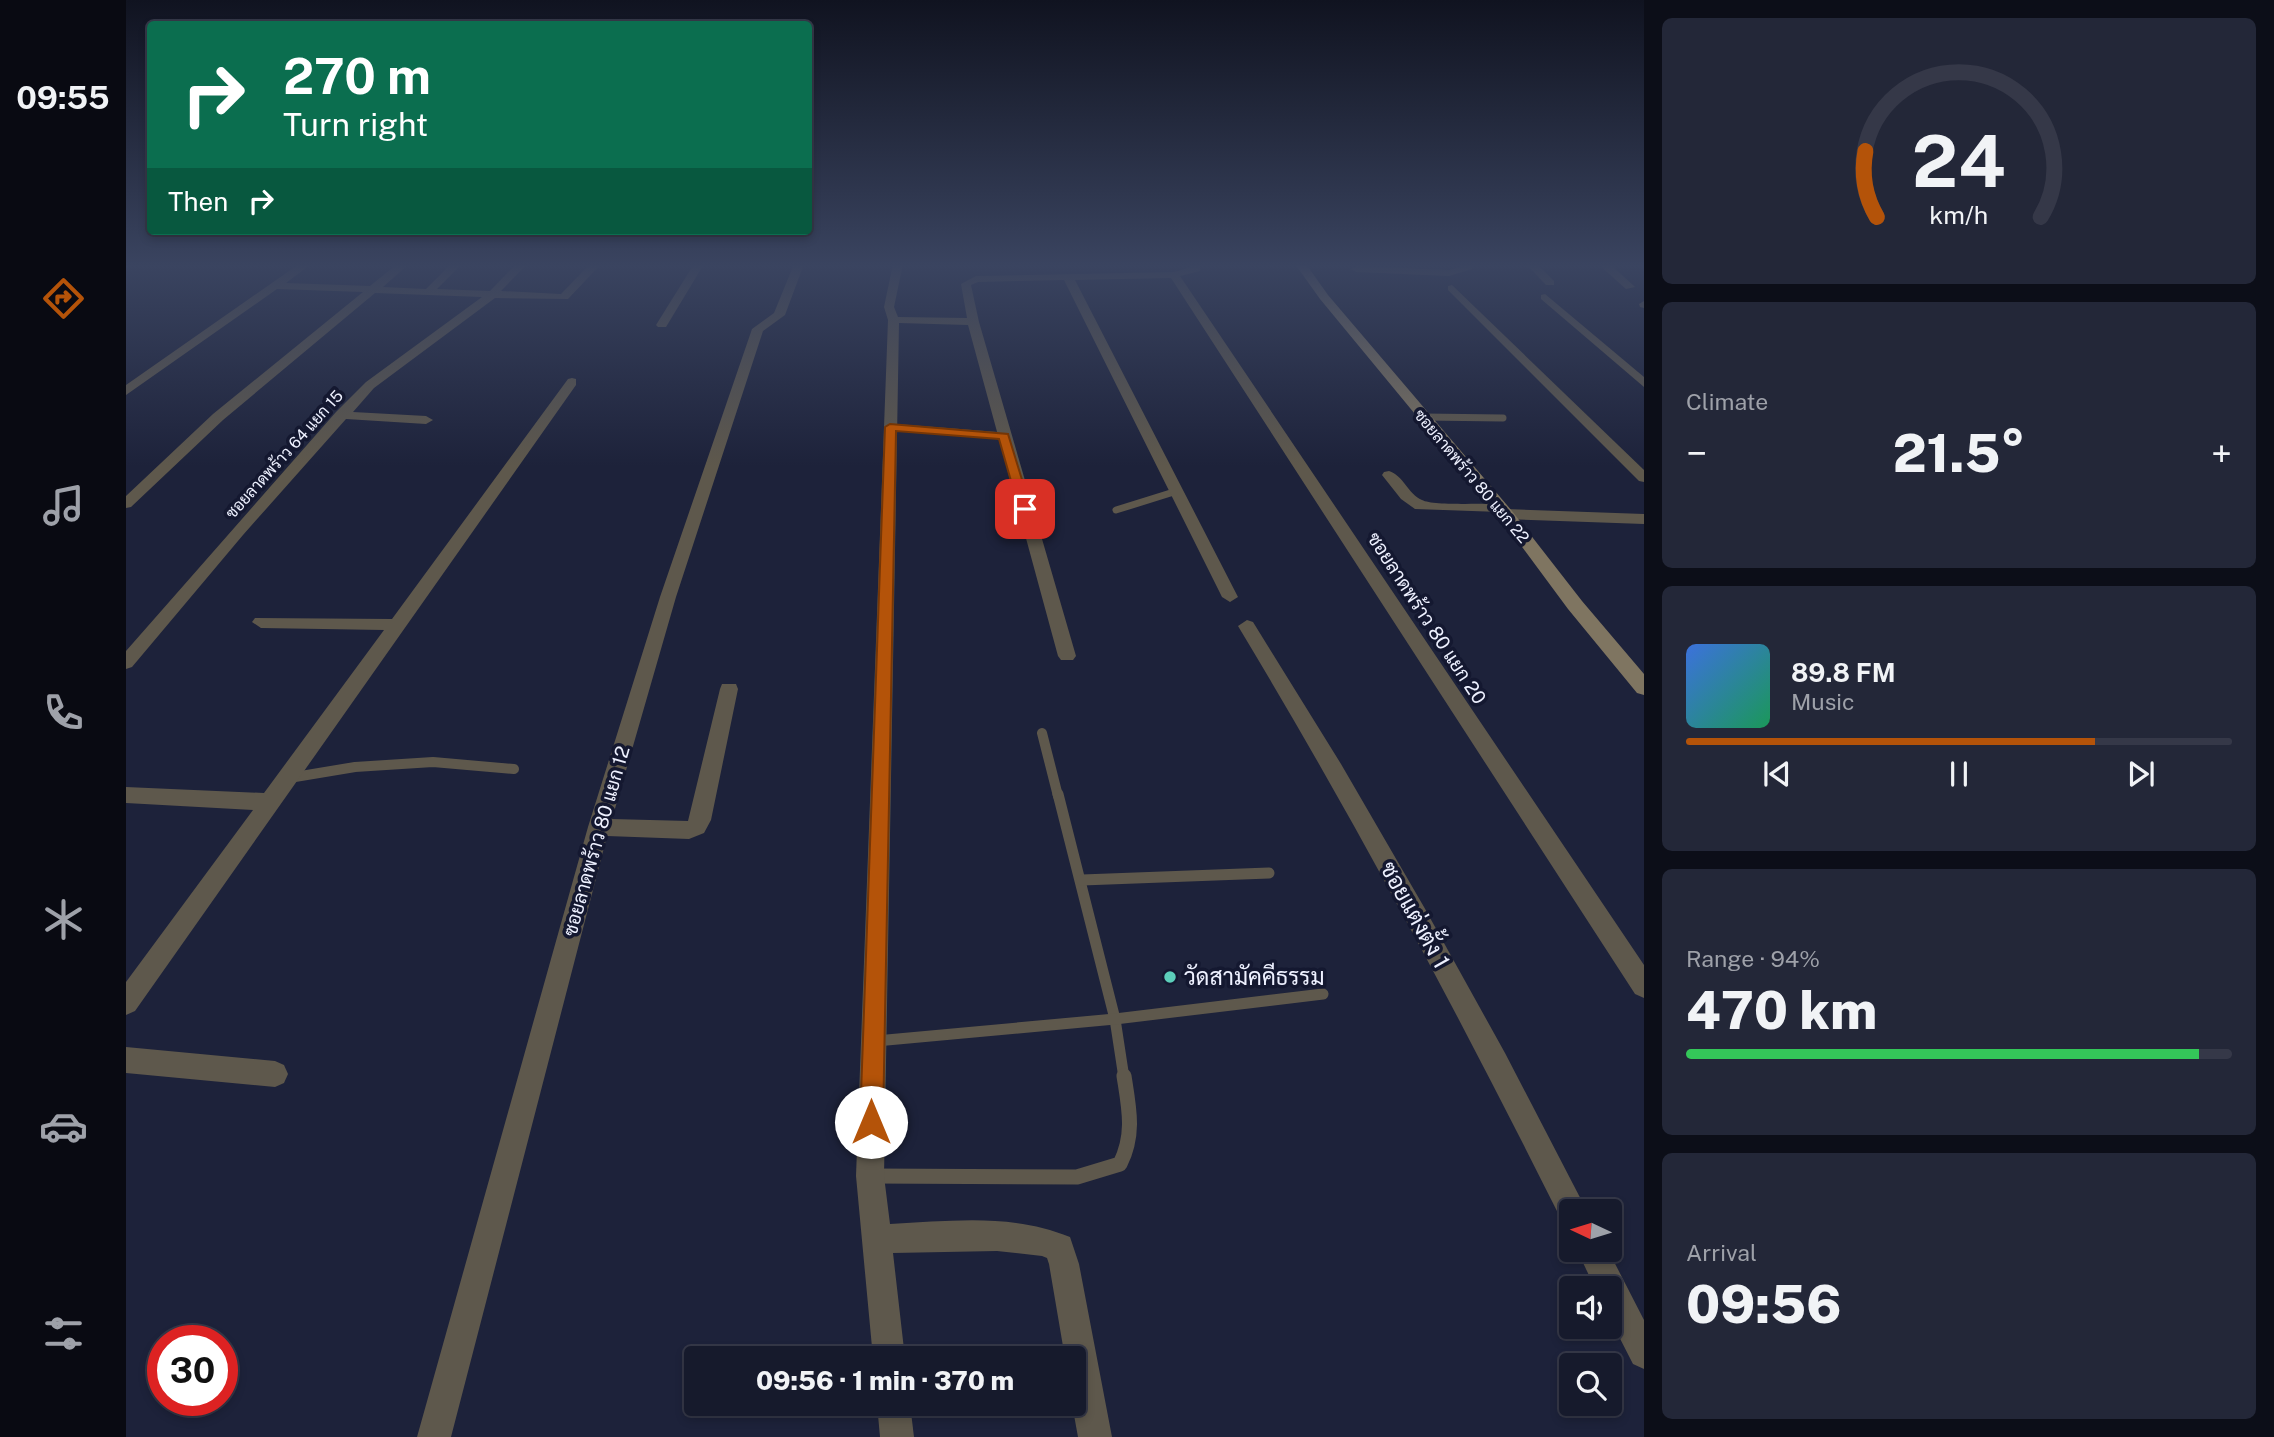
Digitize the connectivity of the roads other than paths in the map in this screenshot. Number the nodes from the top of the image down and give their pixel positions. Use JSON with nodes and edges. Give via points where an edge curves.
{"nodes":[{"id":1,"x":212,"y":331,"type":"edge"},
{"id":2,"x":323,"y":331,"type":"edge"},
{"id":3,"x":442,"y":331,"type":"edge"},
{"id":4,"x":757,"y":331,"type":"edge"},
{"id":5,"x":894,"y":331,"type":"edge"},
{"id":6,"x":975,"y":331,"type":"edge"},
{"id":7,"x":1096,"y":331,"type":"edge"},
{"id":8,"x":1211,"y":331,"type":"edge"},
{"id":9,"x":1354,"y":331,"type":"edge"},
{"id":10,"x":1496,"y":331,"type":"edge"},
{"id":11,"x":1584,"y":331,"type":"edge"},
{"id":12,"x":572,"y":382,"type":"dead end"},
{"id":13,"x":1644,"y":383,"type":"edge"},
{"id":14,"x":126,"y":391,"type":"edge"},
{"id":15,"x":341,"y":415,"type":"junction"},
{"id":16,"x":1423,"y":417,"type":"junction"},
{"id":17,"x":1503,"y":418,"type":"dead end"},
{"id":18,"x":426,"y":420,"type":"dead end"},
{"id":19,"x":890,"y":427,"type":"junction"},
{"id":20,"x":1004,"y":436,"type":"junction"},
{"id":21,"x":1390,"y":475,"type":"dead end"},
{"id":22,"x":1644,"y":478,"type":"edge"},
{"id":23,"x":1177,"y":491,"type":"junction"},
{"id":24,"x":126,"y":504,"type":"edge"},
{"id":25,"x":1116,"y":510,"type":"dead end"},
{"id":26,"x":1503,"y":511,"type":"junction"},
{"id":27,"x":1644,"y":519,"type":"edge"},
{"id":28,"x":1230,"y":597,"type":"dead end"},
{"id":29,"x":261,"y":622,"type":"dead end"},
{"id":30,"x":396,"y":625,"type":"junction"},
{"id":31,"x":1247,"y":626,"type":"dead end"},
{"id":32,"x":1067,"y":656,"type":"dead end"},
{"id":33,"x":126,"y":663,"type":"edge"},
{"id":34,"x":1644,"y":688,"type":"edge"},
{"id":35,"x":729,"y":689,"type":"dead end"},
{"id":36,"x":1042,"y":733,"type":"dead end"},
{"id":37,"x":514,"y":769,"type":"dead end"},
{"id":38,"x":285,"y":779,"type":"junction"},
{"id":39,"x":126,"y":795,"type":"edge"},
{"id":40,"x":268,"y":802,"type":"junction"},
{"id":41,"x":599,"y":827,"type":"junction"},
{"id":42,"x":1269,"y":873,"type":"dead end"},
{"id":43,"x":1082,"y":880,"type":"junction"},
{"id":44,"x":1644,"y":986,"type":"edge"},
{"id":45,"x":1322,"y":994,"type":"dead end"},
{"id":46,"x":126,"y":1003,"type":"edge"},
{"id":47,"x":1115,"y":1019,"type":"junction"},
{"id":48,"x":872,"y":1041,"type":"junction"},
{"id":49,"x":126,"y":1060,"type":"edge"},
{"id":50,"x":275,"y":1074,"type":"dead end"},
{"id":51,"x":870,"y":1176,"type":"junction"},
{"id":52,"x":1566,"y":1199,"type":"edge"},
{"id":53,"x":876,"y":1239,"type":"junction"},
{"id":54,"x":1598,"y":1262,"type":"edge"},
{"id":55,"x":888,"y":1346,"type":"edge"},
{"id":56,"x":1644,"y":1353,"type":"edge"},
{"id":57,"x":895,"y":1416,"type":"edge"},
{"id":58,"x":435,"y":1437,"type":"edge"},
{"id":59,"x":897,"y":1437,"type":"edge"},
{"id":60,"x":1095,"y":1437,"type":"edge"}],
"edges":[{"from":1,"to":14,"type":"street"},
{"from":2,"to":24,"type":"street","via":[[218,417]]},
{"from":3,"to":15,"type":"street","name":"ซอยลาดพร้าว 64 แยก 15","via":[[394,366]]},
{"from":4,"to":41,"type":"street","name":"ซอยลาดพร้าว 80 แยก 12","via":[[668,597]]},
{"from":5,"to":19,"type":"street"},
{"from":6,"to":20,"type":"street"},
{"from":7,"to":23,"type":"street"},
{"from":8,"to":44,"type":"street","name":"ซอยลาดพร้าว 80 แยก 20"},
{"from":9,"to":16,"type":"street","name":"ซอยลาดพร้าว 80 แยก 22"},
{"from":10,"to":22,"type":"street"},
{"from":11,"to":13,"type":"street"},
{"from":12,"to":30,"type":"street"},
{"from":15,"to":18,"type":"street"},
{"from":15,"to":33,"type":"street","name":"ซอยลาดพร้าว 64 แยก 15"},
{"from":16,"to":17,"type":"lane"},
{"from":16,"to":26,"type":"street","name":"ซอยลาดพร้าว 80 แยก 22"},
{"from":19,"to":20,"type":"lane"},
{"from":19,"to":48,"type":"street"},
{"from":20,"to":32,"type":"street"},
{"from":21,"to":26,"type":"street","via":[[1420,506]]},
{"from":23,"to":25,"type":"lane"},
{"from":23,"to":28,"type":"street"},
{"from":26,"to":27,"type":"street"},
{"from":26,"to":34,"type":"street","name":"ซอยลาดพร้าว 80 แยก 22"},
{"from":29,"to":30,"type":"street"},
{"from":30,"to":38,"type":"street"},
{"from":31,"to":52,"type":"street","name":"ซอยแต่งตั้ง 1","via":[[1315,734],[1404,892]]},
{"from":35,"to":41,"type":"street","via":[[696,827]]},
{"from":36,"to":43,"type":"lane"},
{"from":37,"to":38,"type":"lane","via":[[433,762],[355,767]]},
{"from":38,"to":40,"type":"street"},
{"from":39,"to":40,"type":"street"},
{"from":40,"to":46,"type":"street"},
{"from":41,"to":58,"type":"street","name":"ซอยลาดพร้าว 80 แยก 12"},
{"from":42,"to":43,"type":"lane"},
{"from":43,"to":47,"type":"lane"},
{"from":45,"to":47,"type":"lane"},
{"from":47,"to":48,"type":"lane"},
{"from":47,"to":51,"type":"lane","via":[[1131,1123],[1129,1146],[1120,1164],[1077,1177]]},
{"from":48,"to":51,"type":"street"},
{"from":49,"to":50,"type":"street"},
{"from":51,"to":53,"type":"street"},
{"from":53,"to":55,"type":"street"},
{"from":53,"to":60,"type":"street","via":[[1022,1236],[1046,1240],[1059,1248]]},
{"from":54,"to":56,"type":"street"},
{"from":57,"to":59,"type":"street"}]}
